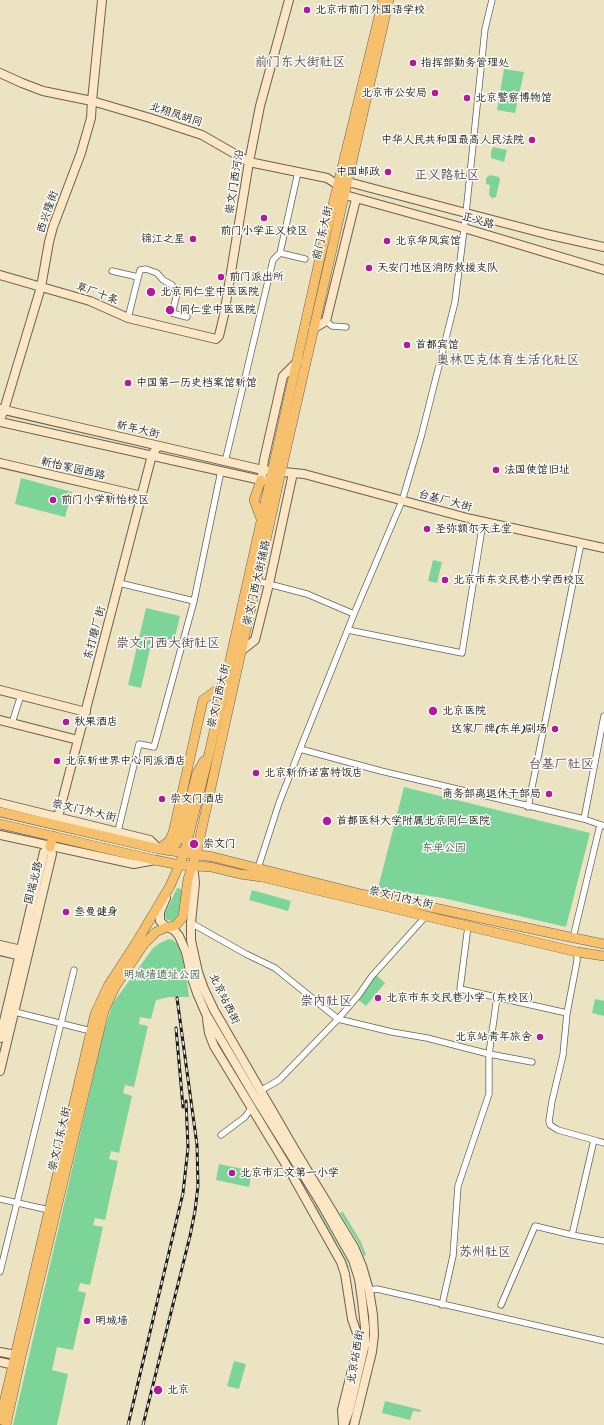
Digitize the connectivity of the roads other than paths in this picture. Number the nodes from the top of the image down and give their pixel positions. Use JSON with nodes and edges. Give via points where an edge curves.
{"nodes":[{"id":1,"x":102,"y":0,"type":"edge"},
{"id":2,"x":289,"y":0,"type":"edge"},
{"id":3,"x":382,"y":0,"type":"edge"},
{"id":4,"x":389,"y":0,"type":"edge"},
{"id":5,"x":492,"y":0,"type":"edge"},
{"id":6,"x":0,"y":73,"type":"edge"},
{"id":7,"x":92,"y":101,"type":"junction"},
{"id":8,"x":249,"y":162,"type":"junction"},
{"id":9,"x":298,"y":172,"type":"junction"},
{"id":10,"x":348,"y":182,"type":"junction"},
{"id":11,"x":338,"y":185,"type":"junction"},
{"id":12,"x":345,"y":195,"type":"junction"},
{"id":13,"x":356,"y":198,"type":"junction"},
{"id":14,"x":466,"y":212,"type":"junction"},
{"id":15,"x":464,"y":228,"type":"junction"},
{"id":16,"x":346,"y":234,"type":"junction"},
{"id":17,"x":604,"y":248,"type":"edge"},
{"id":18,"x":332,"y":249,"type":"junction"},
{"id":19,"x":280,"y":253,"type":"junction"},
{"id":20,"x":305,"y":259,"type":"dead end"},
{"id":21,"x":604,"y":270,"type":"edge"},
{"id":22,"x":112,"y":271,"type":"dead end"},
{"id":23,"x":0,"y":275,"type":"edge"},
{"id":24,"x":138,"y":277,"type":"junction"},
{"id":25,"x":41,"y":287,"type":"junction"},
{"id":26,"x":187,"y":317,"type":"dead end"},
{"id":27,"x":128,"y":318,"type":"junction"},
{"id":28,"x":326,"y":321,"type":"junction"},
{"id":29,"x":346,"y":327,"type":"dead end"},
{"id":30,"x":313,"y":329,"type":"junction"},
{"id":31,"x":186,"y":332,"type":"joint"},
{"id":32,"x":2,"y":410,"type":"edge"},
{"id":33,"x":0,"y":421,"type":"edge"},
{"id":34,"x":158,"y":446,"type":"junction"},
{"id":35,"x":152,"y":455,"type":"junction"},
{"id":36,"x":225,"y":462,"type":"junction"},
{"id":37,"x":0,"y":463,"type":"edge"},
{"id":38,"x":221,"y":471,"type":"junction"},
{"id":39,"x":293,"y":473,"type":"junction"},
{"id":40,"x":269,"y":475,"type":"junction"},
{"id":41,"x":142,"y":496,"type":"junction"},
{"id":42,"x":402,"y":501,"type":"junction"},
{"id":43,"x":285,"y":513,"type":"junction"},
{"id":44,"x":483,"y":522,"type":"junction"},
{"id":45,"x":268,"y":528,"type":"junction"},
{"id":46,"x":581,"y":543,"type":"junction"},
{"id":47,"x":604,"y":548,"type":"edge"},
{"id":48,"x":257,"y":581,"type":"junction"},
{"id":49,"x":119,"y":583,"type":"junction"},
{"id":50,"x":269,"y":584,"type":"junction"},
{"id":51,"x":194,"y":601,"type":"junction"},
{"id":52,"x":354,"y":614,"type":"junction"},
{"id":53,"x":348,"y":630,"type":"junction"},
{"id":54,"x":241,"y":651,"type":"junction"},
{"id":55,"x":225,"y":684,"type":"junction"},
{"id":56,"x":0,"y":690,"type":"edge"},
{"id":57,"x":0,"y":695,"type":"edge"},
{"id":58,"x":20,"y":697,"type":"junction"},
{"id":59,"x":85,"y":714,"type":"junction"},
{"id":60,"x":604,"y":716,"type":"edge"},
{"id":61,"x":0,"y":720,"type":"edge"},
{"id":62,"x":12,"y":723,"type":"junction"},
{"id":63,"x":78,"y":740,"type":"junction"},
{"id":64,"x":300,"y":750,"type":"junction"},
{"id":65,"x":209,"y":754,"type":"junction"},
{"id":66,"x":0,"y":803,"type":"edge"},
{"id":67,"x":528,"y":807,"type":"junction"},
{"id":68,"x":0,"y":812,"type":"edge"},
{"id":69,"x":584,"y":819,"type":"junction"},
{"id":70,"x":57,"y":821,"type":"junction"},
{"id":71,"x":0,"y":824,"type":"edge"},
{"id":72,"x":602,"y":825,"type":"edge"},
{"id":73,"x":118,"y":831,"type":"junction"},
{"id":74,"x":0,"y":835,"type":"edge"},
{"id":75,"x":53,"y":836,"type":"junction"},
{"id":76,"x":50,"y":847,"type":"junction"},
{"id":77,"x":159,"y":849,"type":"junction"},
{"id":78,"x":169,"y":851,"type":"junction"},
{"id":79,"x":184,"y":854,"type":"junction"},
{"id":80,"x":196,"y":855,"type":"junction"},
{"id":81,"x":155,"y":860,"type":"junction"},
{"id":82,"x":180,"y":865,"type":"junction"},
{"id":83,"x":193,"y":866,"type":"junction"},
{"id":84,"x":258,"y":868,"type":"junction"},
{"id":85,"x":170,"y":886,"type":"junction"},
{"id":86,"x":426,"y":916,"type":"junction"},
{"id":87,"x":191,"y":922,"type":"junction"},
{"id":88,"x":468,"y":926,"type":"junction"},
{"id":89,"x":168,"y":927,"type":"junction"},
{"id":90,"x":573,"y":938,"type":"junction"},
{"id":91,"x":604,"y":944,"type":"edge"},
{"id":92,"x":0,"y":945,"type":"edge"},
{"id":93,"x":0,"y":952,"type":"edge"},
{"id":94,"x":576,"y":952,"type":"junction"},
{"id":95,"x":24,"y":954,"type":"junction"},
{"id":96,"x":604,"y":956,"type":"edge"},
{"id":97,"x":74,"y":970,"type":"dead end"},
{"id":98,"x":497,"y":997,"type":"junction"},
{"id":99,"x":11,"y":1011,"type":"junction"},
{"id":100,"x":567,"y":1013,"type":"junction"},
{"id":101,"x":206,"y":1014,"type":"junction"},
{"id":102,"x":338,"y":1019,"type":"junction"},
{"id":103,"x":61,"y":1024,"type":"junction"},
{"id":104,"x":91,"y":1030,"type":"junction"},
{"id":105,"x":0,"y":1038,"type":"edge"},
{"id":106,"x":488,"y":1054,"type":"junction"},
{"id":107,"x":532,"y":1062,"type":"dead end"},
{"id":108,"x":0,"y":1071,"type":"edge"},
{"id":109,"x":260,"y":1091,"type":"junction"},
{"id":110,"x":257,"y":1100,"type":"junction"},
{"id":111,"x":252,"y":1108,"type":"junction"},
{"id":112,"x":221,"y":1135,"type":"dead end"},
{"id":113,"x":594,"y":1140,"type":"junction"},
{"id":114,"x":604,"y":1142,"type":"edge"},
{"id":115,"x":296,"y":1164,"type":"junction"},
{"id":116,"x":0,"y":1199,"type":"edge"},
{"id":117,"x":17,"y":1202,"type":"junction"},
{"id":118,"x":49,"y":1210,"type":"junction"},
{"id":119,"x":572,"y":1235,"type":"junction"},
{"id":120,"x":604,"y":1241,"type":"edge"},
{"id":121,"x":0,"y":1272,"type":"edge"},
{"id":122,"x":369,"y":1290,"type":"junction"},
{"id":123,"x":442,"y":1305,"type":"junction"},
{"id":124,"x":501,"y":1305,"type":"dead end"},
{"id":125,"x":360,"y":1342,"type":"junction"},
{"id":126,"x":604,"y":1342,"type":"edge"},
{"id":127,"x":0,"y":1352,"type":"edge"},
{"id":128,"x":18,"y":1356,"type":"junction"},
{"id":129,"x":0,"y":1362,"type":"edge"},
{"id":130,"x":16,"y":1365,"type":"junction"},
{"id":131,"x":0,"y":1420,"type":"edge"},
{"id":132,"x":6,"y":1425,"type":"edge"},
{"id":133,"x":344,"y":1425,"type":"edge"},
{"id":134,"x":354,"y":1425,"type":"edge"}],
"edges":[{"from":1,"to":7,"type":"street","name":"西兴隆街"},
{"from":2,"to":8,"type":"street","name":"崇文门西河沿","via":[[260,106]]},
{"from":3,"to":11,"type":"main road","name":"前门东大街"},
{"from":4,"to":10,"type":"main road","name":"前门东大街"},
{"from":5,"to":14,"type":"street","via":[[485,29]]},
{"from":6,"to":7,"type":"street","name":"北翔凤胡同","via":[[43,90]]},
{"from":7,"to":8,"type":"street","name":"北翔凤胡同","via":[[202,136]]},
{"from":7,"to":25,"type":"street","name":"西兴隆街","via":[[91,118],[81,153],[53,227]]},
{"from":8,"to":9,"type":"street","name":"北翔凤胡同"},
{"from":8,"to":31,"type":"street","name":"崇文门西河沿","via":[[219,336],[213,339]]},
{"from":9,"to":11,"type":"street","name":"北翔凤胡同","via":[[327,178]]},
{"from":9,"to":19,"type":"street"},
{"from":10,"to":11,"type":"street"},
{"from":10,"to":12,"type":"main road","name":"前门东大街"},
{"from":10,"to":14,"type":"street","name":"正义路"},
{"from":11,"to":12,"type":"street"},
{"from":11,"to":40,"type":"main road","name":"前门东大街"},
{"from":12,"to":13,"type":"street","name":"正义路"},
{"from":12,"to":18,"type":"main road","name":"前门东大街"},
{"from":13,"to":15,"type":"street","name":"正义路"},
{"from":13,"to":16,"type":"street"},
{"from":14,"to":15,"type":"street"},
{"from":14,"to":17,"type":"street","name":"正义路"},
{"from":15,"to":21,"type":"street","name":"正义路"},
{"from":15,"to":42,"type":"street","via":[[455,302]]},
{"from":16,"to":18,"type":"street"},
{"from":16,"to":28,"type":"street"},
{"from":18,"to":30,"type":"main road","name":"前门东大街"},
{"from":19,"to":20,"type":"street"},
{"from":19,"to":36,"type":"street","via":[[273,260]]},
{"from":22,"to":24,"type":"street"},
{"from":23,"to":25,"type":"street","name":"草厂十条"},
{"from":24,"to":26,"type":"street","via":[[140,270],[146,269],[155,272],[171,284],[176,294],[172,313]]},
{"from":24,"to":27,"type":"street"},
{"from":25,"to":27,"type":"street","name":"草厂十条","via":[[90,301]]},
{"from":25,"to":32,"type":"street","name":"西兴隆街"},
{"from":27,"to":31,"type":"street","name":"草厂十条"},
{"from":28,"to":29,"type":"street","via":[[332,326]]},
{"from":28,"to":30,"type":"street"},
{"from":30,"to":40,"type":"main road","name":"前门东大街"},
{"from":32,"to":33,"type":"street","name":"西兴隆街"},
{"from":32,"to":34,"type":"street","name":"祈年大街"},
{"from":33,"to":35,"type":"street","name":"祈年大街"},
{"from":34,"to":35,"type":"street","name":"东打磨厂街"},
{"from":34,"to":36,"type":"street","name":"祈年大街"},
{"from":35,"to":38,"type":"street","name":"祈年大街"},
{"from":35,"to":41,"type":"street","name":"东打磨厂街"},
{"from":36,"to":40,"type":"street","name":"祈年大街"},
{"from":37,"to":41,"type":"street","name":"新怡家园西路"},
{"from":38,"to":40,"type":"street","name":"祈年大街"},
{"from":38,"to":51,"type":"street"},
{"from":39,"to":40,"type":"street","name":"台基厂大街"},
{"from":39,"to":42,"type":"street","name":"台基厂大街"},
{"from":39,"to":43,"type":"street","name":"崇文门西大街辅路"},
{"from":40,"to":45,"type":"main road","name":"崇文门西大街"},
{"from":40,"to":55,"type":"main road","name":"崇文门西大街"},
{"from":41,"to":49,"type":"street","name":"东打磨厂街"},
{"from":42,"to":44,"type":"street","name":"台基厂大街"},
{"from":42,"to":52,"type":"street"},
{"from":43,"to":45,"type":"street"},
{"from":43,"to":50,"type":"street","name":"崇文门西大街辅路"},
{"from":44,"to":46,"type":"street","name":"台基厂大街"},
{"from":44,"to":53,"type":"street","via":[[462,653]]},
{"from":45,"to":48,"type":"main road","name":"崇文门西大街"},
{"from":46,"to":47,"type":"street","name":"台基厂大街"},
{"from":46,"to":67,"type":"street"},
{"from":48,"to":50,"type":"street"},
{"from":48,"to":54,"type":"main road","name":"崇文门西大街"},
{"from":49,"to":51,"type":"street"},
{"from":49,"to":59,"type":"street","name":"东打磨厂街"},
{"from":50,"to":52,"type":"street","via":[[307,594]]},
{"from":50,"to":54,"type":"street","name":"崇文门西大街辅路","via":[[255,640]]},
{"from":51,"to":73,"type":"street","via":[[154,747],[139,744]]},
{"from":52,"to":53,"type":"street"},
{"from":53,"to":64,"type":"street"},
{"from":54,"to":80,"type":"main road","name":"崇文门西大街"},
{"from":55,"to":65,"type":"main road","name":"崇文门西大街"},
{"from":55,"to":77,"type":"main road","via":[[203,700],[173,833],[169,841]]},
{"from":56,"to":58,"type":"street"},
{"from":57,"to":58,"type":"street"},
{"from":58,"to":59,"type":"street"},
{"from":58,"to":62,"type":"street"},
{"from":59,"to":63,"type":"street","name":"东打磨厂街"},
{"from":60,"to":69,"type":"street"},
{"from":61,"to":62,"type":"street"},
{"from":62,"to":63,"type":"street"},
{"from":63,"to":70,"type":"street","name":"东打磨厂街"},
{"from":64,"to":67,"type":"street"},
{"from":64,"to":84,"type":"street","via":[[279,803]]},
{"from":65,"to":78,"type":"main road","via":[[197,773],[180,838]]},
{"from":65,"to":79,"type":"main road","name":"崇文门西大街"},
{"from":66,"to":70,"type":"street","name":"崇文门外大街"},
{"from":67,"to":69,"type":"street"},
{"from":68,"to":70,"type":"main road","name":"崇文门外大街"},
{"from":69,"to":72,"type":"street"},
{"from":70,"to":73,"type":"street","name":"崇文门外大街"},
{"from":70,"to":77,"type":"main road","name":"崇文门外大街"},
{"from":71,"to":75,"type":"main road"},
{"from":72,"to":90,"type":"street"},
{"from":73,"to":77,"type":"street","name":"崇文门外大街","via":[[150,840]]},
{"from":74,"to":76,"type":"street"},
{"from":75,"to":76,"type":"main road"},
{"from":75,"to":81,"type":"main road"},
{"from":76,"to":81,"type":"street","via":[[134,864]]},
{"from":76,"to":95,"type":"street","name":"国瑞北路","via":[[44,852]]},
{"from":77,"to":78,"type":"main road","name":"崇文门外大街"},
{"from":78,"to":79,"type":"main road","name":"崇文门外大街"},
{"from":79,"to":80,"type":"main road","name":"崇文门外大街"},
{"from":79,"to":82,"type":"main road","name":"崇文门西大街"},
{"from":80,"to":83,"type":"main road","name":"崇文门西大街"},
{"from":80,"to":84,"type":"main road","name":"崇文门内大街"},
{"from":81,"to":82,"type":"main road"},
{"from":82,"to":83,"type":"main road"},
{"from":82,"to":85,"type":"main road","name":"崇文门东大街"},
{"from":83,"to":86,"type":"main road","name":"崇文门内大街","via":[[262,877]]},
{"from":83,"to":87,"type":"street","name":"北京站西街","via":[[195,883]]},
{"from":83,"to":89,"type":"main road","via":[[183,917],[176,925]]},
{"from":84,"to":90,"type":"main road","name":"崇文门内大街","via":[[361,894]]},
{"from":85,"to":89,"type":"street","name":"崇文门东大街","via":[[159,917]]},
{"from":85,"to":104,"type":"main road","name":"崇文门东大街","via":[[105,991]]},
{"from":86,"to":88,"type":"main road","name":"崇文门内大街"},
{"from":86,"to":102,"type":"street","via":[[372,976]]},
{"from":87,"to":102,"type":"street","via":[[275,968]]},
{"from":87,"to":109,"type":"street","name":"北京站西街","via":[[194,959],[204,989]]},
{"from":88,"to":94,"type":"main road","name":"崇文门内大街"},
{"from":88,"to":98,"type":"street","via":[[460,989]]},
{"from":89,"to":101,"type":"street","name":"北京站西街","via":[[179,936],[186,952],[191,975]]},
{"from":89,"to":128,"type":"main road","name":"崇文门东大街","via":[[156,932],[144,944],[115,987],[104,1011]]},
{"from":90,"to":91,"type":"main road","name":"崇文门内大街"},
{"from":92,"to":95,"type":"street"},
{"from":93,"to":95,"type":"street"},
{"from":94,"to":96,"type":"main road","name":"崇文门内大街"},
{"from":94,"to":100,"type":"street","via":[[577,961]]},
{"from":95,"to":99,"type":"street","name":"国瑞北路"},
{"from":95,"to":105,"type":"street","name":"国瑞北路"},
{"from":97,"to":103,"type":"street"},
{"from":98,"to":100,"type":"street"},
{"from":98,"to":106,"type":"street"},
{"from":99,"to":103,"type":"street"},
{"from":99,"to":108,"type":"street","name":"国瑞北路"},
{"from":100,"to":113,"type":"street","via":[[563,1055],[549,1121],[550,1125],[558,1130]]},
{"from":101,"to":110,"type":"street","name":"北京站西街"},
{"from":101,"to":111,"type":"street","via":[[214,1046]]},
{"from":102,"to":106,"type":"street"},
{"from":102,"to":109,"type":"street","via":[[279,1080]]},
{"from":103,"to":104,"type":"street"},
{"from":103,"to":117,"type":"street"},
{"from":104,"to":118,"type":"main road","name":"崇文门东大街"},
{"from":106,"to":107,"type":"street"},
{"from":106,"to":123,"type":"street","via":[[489,1094],[458,1186],[453,1256]]},
{"from":109,"to":122,"type":"street","name":"北京站西街","via":[[354,1247]]},
{"from":110,"to":111,"type":"street"},
{"from":110,"to":115,"type":"street","name":"北京站西街"},
{"from":111,"to":112,"type":"street","via":[[245,1117]]},
{"from":111,"to":125,"type":"street","via":[[341,1262],[352,1319]]},
{"from":113,"to":114,"type":"street"},
{"from":113,"to":119,"type":"street"},
{"from":115,"to":125,"type":"street","name":"北京站西街","via":[[352,1270],[359,1307]]},
{"from":115,"to":133,"type":"street","name":"北京站西街","via":[[347,1249],[359,1279],[365,1344]]},
{"from":116,"to":117,"type":"street"},
{"from":117,"to":118,"type":"street"},
{"from":117,"to":121,"type":"street"},
{"from":118,"to":128,"type":"main road","name":"崇文门东大街"},
{"from":119,"to":120,"type":"street"},
{"from":119,"to":124,"type":"street","via":[[535,1226]]},
{"from":122,"to":123,"type":"street","via":[[377,1289]]},
{"from":122,"to":134,"type":"street","name":"北京站西街","via":[[374,1335]]},
{"from":123,"to":126,"type":"street"},
{"from":125,"to":133,"type":"street","name":"北京站西街","via":[[342,1410]]},
{"from":127,"to":128,"type":"street"},
{"from":128,"to":130,"type":"main road"},
{"from":129,"to":130,"type":"street"},
{"from":130,"to":131,"type":"main road"},
{"from":130,"to":132,"type":"main road"}]}
